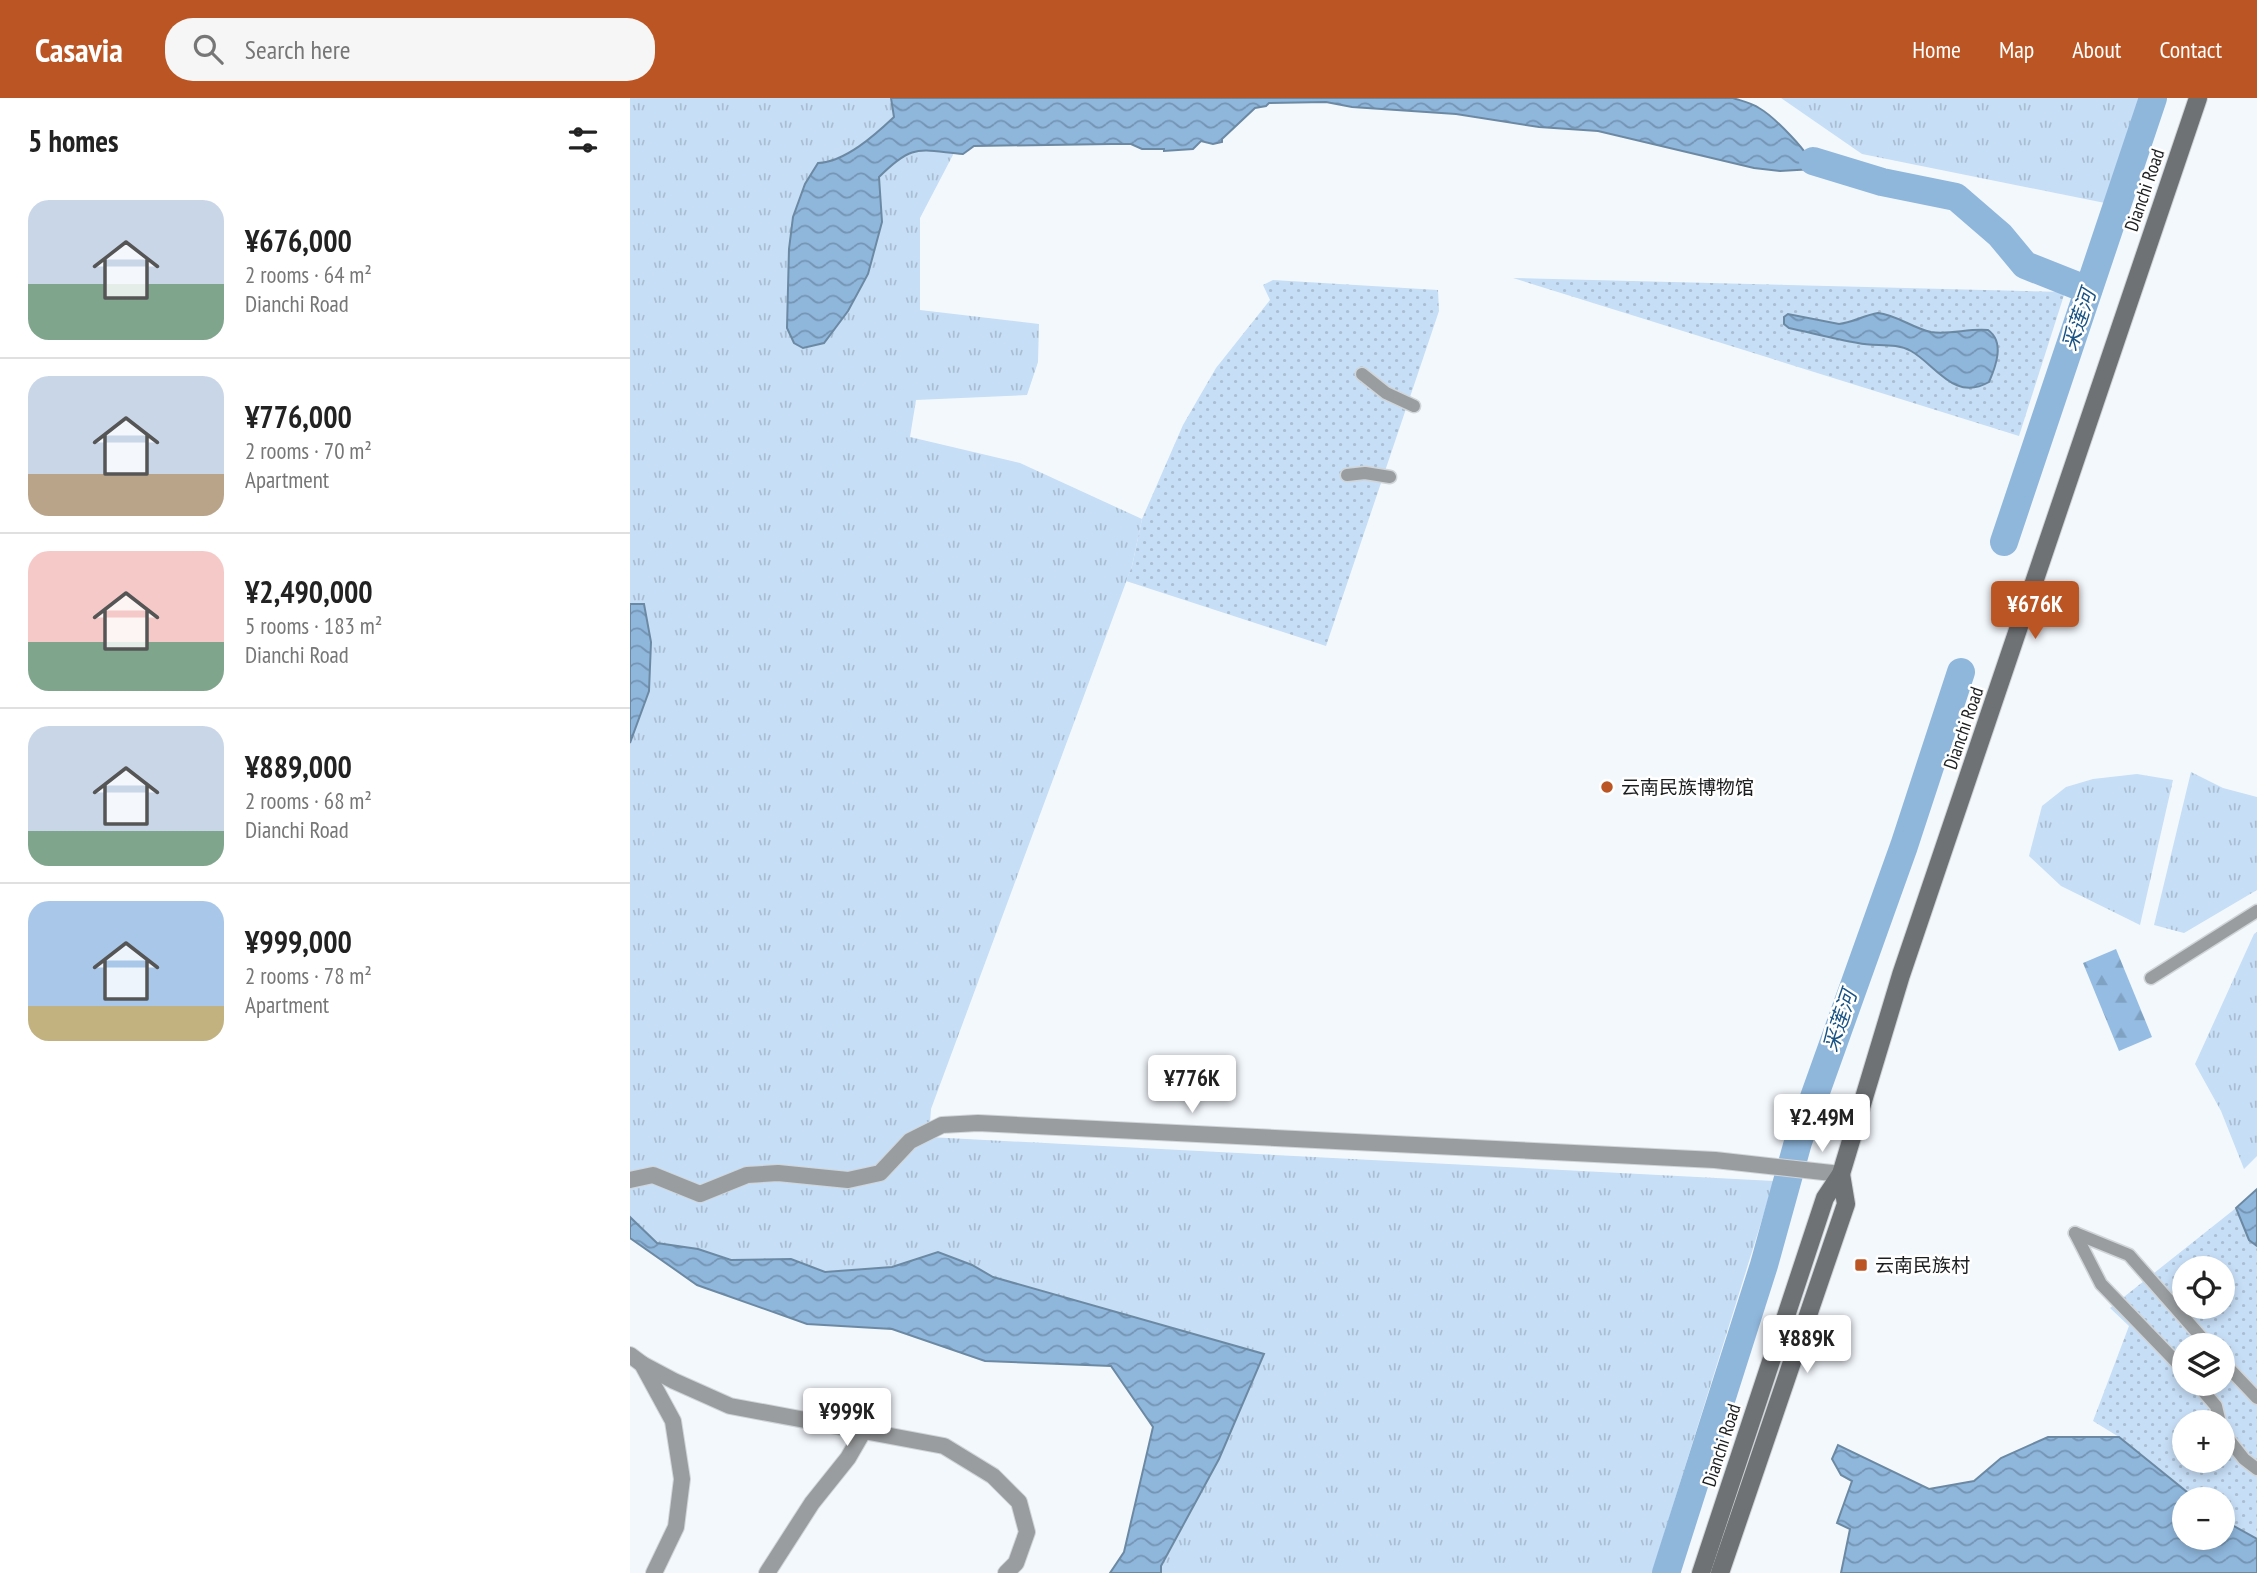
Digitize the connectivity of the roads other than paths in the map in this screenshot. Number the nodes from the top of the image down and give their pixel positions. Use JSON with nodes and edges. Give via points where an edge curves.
{"nodes":[{"id":1,"x":2198,"y":98,"type":"edge"},
{"id":2,"x":1362,"y":374,"type":"dead end"},
{"id":3,"x":1414,"y":405,"type":"dead end"},
{"id":4,"x":1347,"y":474,"type":"dead end"},
{"id":5,"x":1390,"y":477,"type":"dead end"},
{"id":6,"x":2257,"y":911,"type":"edge"},
{"id":7,"x":2151,"y":978,"type":"dead end"},
{"id":8,"x":1840,"y":1174,"type":"junction"},
{"id":9,"x":630,"y":1180,"type":"edge"},
{"id":10,"x":2198,"y":1333,"type":"edge"},
{"id":11,"x":2172,"y":1358,"type":"edge"},
{"id":12,"x":636,"y":1359,"type":"edge"},
{"id":13,"x":2235,"y":1375,"type":"edge"},
{"id":14,"x":2257,"y":1398,"type":"edge"},
{"id":15,"x":863,"y":1432,"type":"junction"},
{"id":16,"x":2235,"y":1448,"type":"edge"},
{"id":17,"x":2257,"y":1469,"type":"edge"},
{"id":18,"x":654,"y":1573,"type":"edge"},
{"id":19,"x":767,"y":1573,"type":"edge"},
{"id":20,"x":1006,"y":1573,"type":"edge"},
{"id":21,"x":1701,"y":1573,"type":"edge"},
{"id":22,"x":1720,"y":1573,"type":"edge"}],
"edges":[{"from":1,"to":8,"type":"main road","name":"Dianchi Road","via":[[1901,975]]},
{"from":2,"to":3,"type":"street","via":[[1386,393]]},
{"from":4,"to":5,"type":"street"},
{"from":6,"to":7,"type":"street"},
{"from":8,"to":9,"type":"street","via":[[1705,1160],[978,1123],[942,1125],[910,1141],[880,1173],[848,1180],[778,1173],[747,1175],[700,1194],[653,1175]]},
{"from":8,"to":21,"type":"main road","name":"Dianchi Road","via":[[1825,1198]]},
{"from":8,"to":22,"type":"main road","name":"Dianchi Road","via":[[1846,1203]]},
{"from":10,"to":11,"type":"street","via":[[2129,1255],[2075,1233],[2101,1284]]},
{"from":12,"to":15,"type":"street","via":[[730,1406]]},
{"from":12,"to":18,"type":"street","via":[[673,1422],[682,1479],[676,1527]]},
{"from":13,"to":14,"type":"street"},
{"from":15,"to":19,"type":"street"},
{"from":15,"to":20,"type":"street","via":[[944,1446],[993,1476],[1018,1503],[1027,1532],[1016,1563]]},
{"from":16,"to":17,"type":"street"}]}
